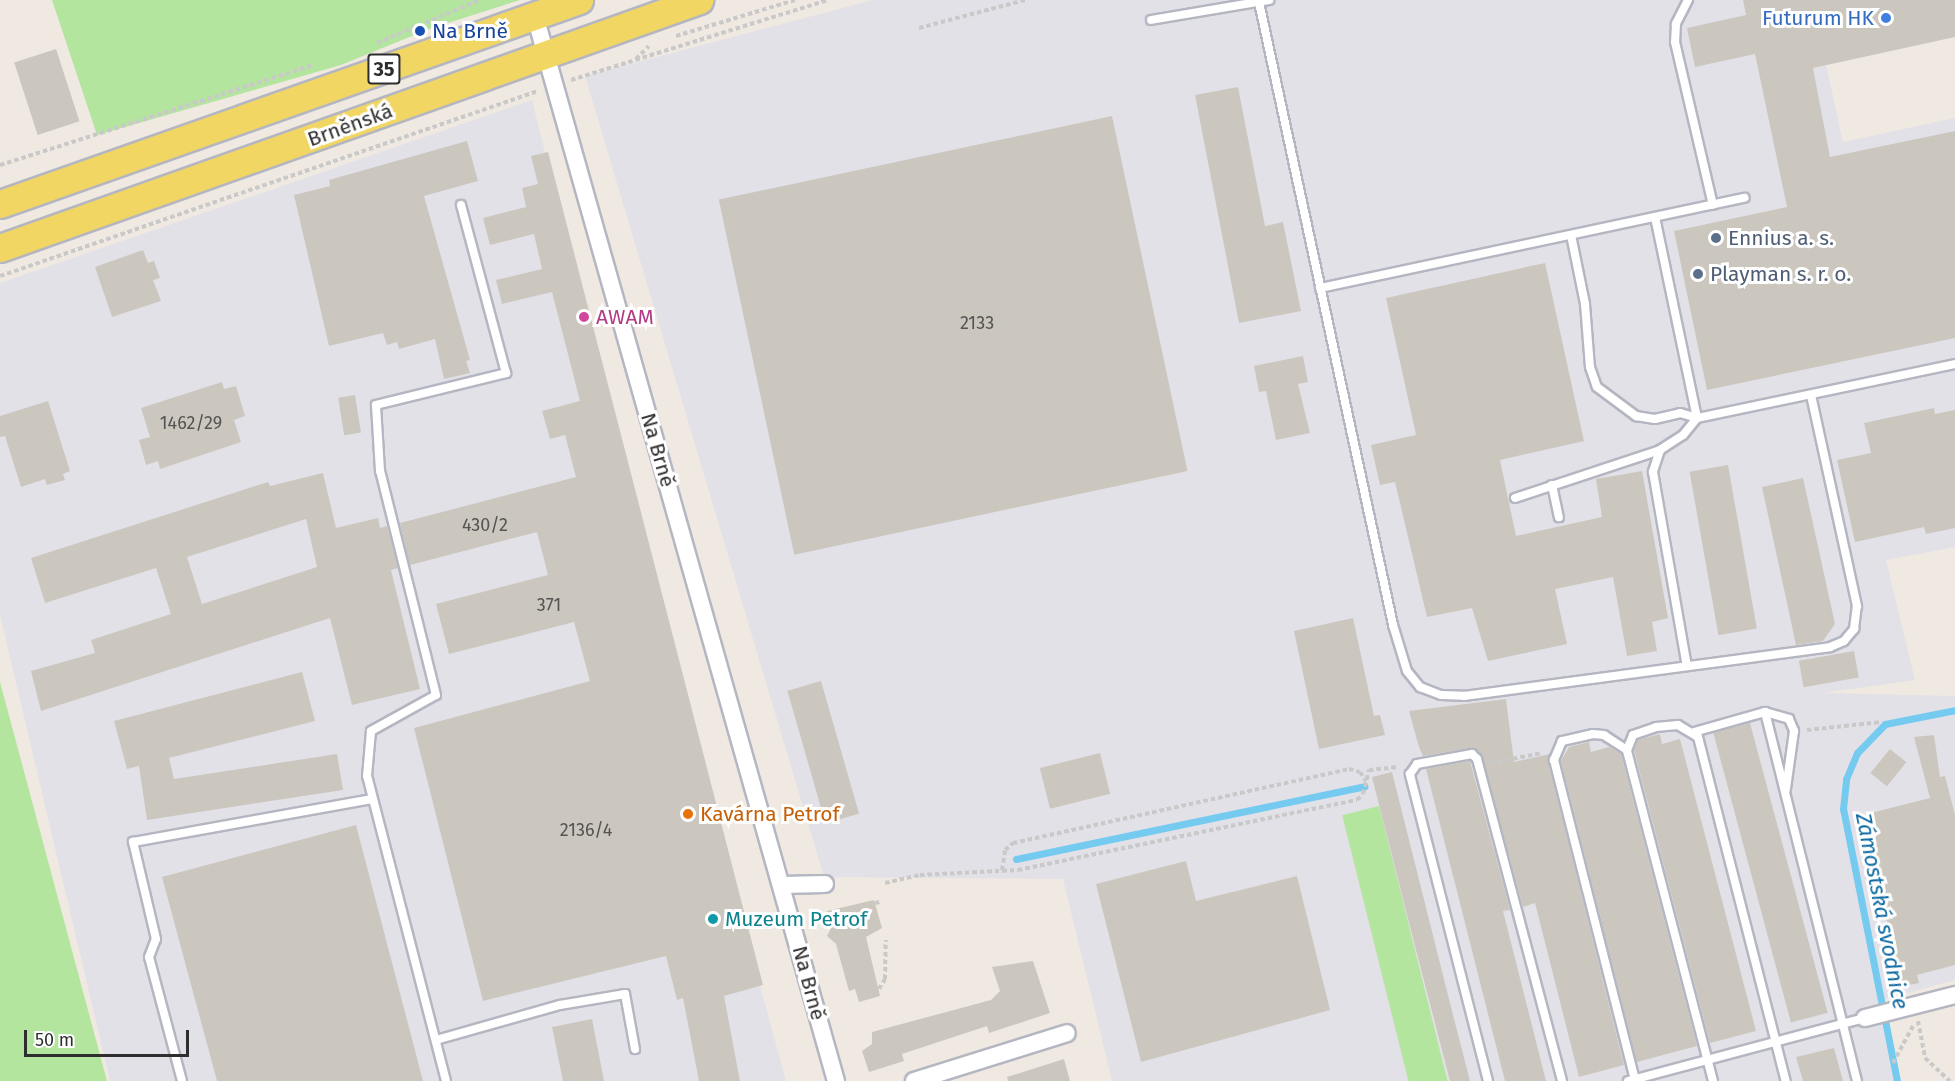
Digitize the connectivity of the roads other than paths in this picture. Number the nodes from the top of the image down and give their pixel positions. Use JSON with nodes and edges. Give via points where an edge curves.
{"nodes":[{"id":1,"x":579,"y":0,"type":"edge"},
{"id":2,"x":699,"y":0,"type":"edge"},
{"id":3,"x":1269,"y":0,"type":"edge"},
{"id":4,"x":1688,"y":0,"type":"edge"},
{"id":5,"x":1259,"y":2,"type":"junction"},
{"id":6,"x":535,"y":16,"type":"junction"},
{"id":7,"x":1151,"y":20,"type":"dead end"},
{"id":8,"x":545,"y":54,"type":"junction"},
{"id":9,"x":1745,"y":198,"type":"dead end"},
{"id":10,"x":0,"y":204,"type":"edge"},
{"id":11,"x":461,"y":205,"type":"dead end"},
{"id":12,"x":1713,"y":205,"type":"junction"},
{"id":13,"x":1655,"y":217,"type":"junction"},
{"id":14,"x":1571,"y":235,"type":"junction"},
{"id":15,"x":0,"y":248,"type":"edge"},
{"id":16,"x":1320,"y":288,"type":"junction"},
{"id":17,"x":1955,"y":364,"type":"edge"},
{"id":18,"x":1811,"y":394,"type":"junction"},
{"id":19,"x":1697,"y":418,"type":"junction"},
{"id":20,"x":1660,"y":450,"type":"junction"},
{"id":21,"x":1552,"y":485,"type":"junction"},
{"id":22,"x":1515,"y":498,"type":"dead end"},
{"id":23,"x":1559,"y":517,"type":"dead end"},
{"id":24,"x":1687,"y":666,"type":"junction"},
{"id":25,"x":1765,"y":712,"type":"junction"},
{"id":26,"x":1694,"y":732,"type":"junction"},
{"id":27,"x":1627,"y":750,"type":"junction"},
{"id":28,"x":1786,"y":792,"type":"junction"},
{"id":29,"x":372,"y":799,"type":"junction"},
{"id":30,"x":825,"y":884,"type":"dead end"},
{"id":31,"x":782,"y":885,"type":"junction"},
{"id":32,"x":1955,"y":995,"type":"edge"},
{"id":33,"x":1865,"y":1018,"type":"joint"},
{"id":34,"x":1843,"y":1024,"type":"junction"},
{"id":35,"x":1067,"y":1033,"type":"dead end"},
{"id":36,"x":436,"y":1040,"type":"junction"},
{"id":37,"x":1776,"y":1042,"type":"junction"},
{"id":38,"x":635,"y":1049,"type":"dead end"},
{"id":39,"x":1707,"y":1060,"type":"junction"},
{"id":40,"x":1632,"y":1080,"type":"edge"},
{"id":41,"x":182,"y":1081,"type":"edge"},
{"id":42,"x":446,"y":1081,"type":"edge"},
{"id":43,"x":836,"y":1081,"type":"edge"},
{"id":44,"x":914,"y":1081,"type":"edge"},
{"id":45,"x":1488,"y":1081,"type":"edge"},
{"id":46,"x":1562,"y":1081,"type":"edge"},
{"id":47,"x":1713,"y":1081,"type":"edge"},
{"id":48,"x":1786,"y":1081,"type":"edge"},
{"id":49,"x":1857,"y":1081,"type":"edge"}],
"edges":[{"from":1,"to":6,"type":"main road","name":"Brněnská","number":"35"},
{"from":2,"to":8,"type":"main road","name":"Brněnská","number":"35"},
{"from":3,"to":5,"type":"lane"},
{"from":4,"to":12,"type":"lane","via":[[1676,24],[1675,42]]},
{"from":5,"to":7,"type":"lane"},
{"from":5,"to":16,"type":"lane"},
{"from":6,"to":8,"type":"street","name":"Na Brně"},
{"from":6,"to":10,"type":"main road","name":"Brněnská","number":"35"},
{"from":8,"to":15,"type":"main road","name":"Brněnská","number":"35"},
{"from":8,"to":31,"type":"street","name":"Na Brně"},
{"from":9,"to":12,"type":"lane"},
{"from":11,"to":29,"type":"lane","via":[[506,373],[376,405],[380,471],[436,695],[370,731],[367,776]]},
{"from":12,"to":13,"type":"lane"},
{"from":13,"to":14,"type":"lane"},
{"from":13,"to":19,"type":"lane"},
{"from":14,"to":16,"type":"lane"},
{"from":14,"to":19,"type":"lane","via":[[1586,304],[1590,367],[1597,387],[1636,416],[1655,419],[1680,413]]},
{"from":16,"to":24,"type":"lane","via":[[1393,626],[1407,670],[1420,687],[1441,695],[1464,696]]},
{"from":17,"to":18,"type":"lane"},
{"from":18,"to":19,"type":"lane"},
{"from":18,"to":24,"type":"lane","via":[[1855,595],[1854,629],[1844,641],[1830,647]]},
{"from":19,"to":20,"type":"lane","via":[[1683,435]]},
{"from":20,"to":21,"type":"lane"},
{"from":20,"to":24,"type":"lane","via":[[1654,480]]},
{"from":21,"to":22,"type":"lane"},
{"from":21,"to":23,"type":"lane"},
{"from":25,"to":26,"type":"lane"},
{"from":25,"to":28,"type":"lane"},
{"from":25,"to":28,"type":"lane","via":[[1790,719],[1794,731]]},
{"from":26,"to":27,"type":"lane","via":[[1678,725],[1656,727],[1633,735]]},
{"from":26,"to":37,"type":"lane"},
{"from":27,"to":39,"type":"lane"},
{"from":27,"to":40,"type":"lane","via":[[1604,735],[1593,734],[1562,741],[1554,760]]},
{"from":28,"to":34,"type":"lane"},
{"from":29,"to":36,"type":"lane"},
{"from":29,"to":41,"type":"lane","via":[[133,842],[156,939],[149,957]]},
{"from":30,"to":31,"type":"street"},
{"from":31,"to":43,"type":"street","name":"Na Brně"},
{"from":32,"to":33,"type":"street"},
{"from":33,"to":34,"type":"lane"},
{"from":34,"to":37,"type":"lane"},
{"from":34,"to":49,"type":"lane"},
{"from":35,"to":44,"type":"street"},
{"from":36,"to":38,"type":"lane","via":[[560,1005],[625,993]]},
{"from":36,"to":42,"type":"lane"},
{"from":37,"to":39,"type":"lane"},
{"from":37,"to":48,"type":"lane"},
{"from":39,"to":40,"type":"lane"},
{"from":39,"to":47,"type":"lane"},
{"from":45,"to":46,"type":"lane","via":[[1410,774],[1417,764],[1472,754],[1481,775]]}]}
